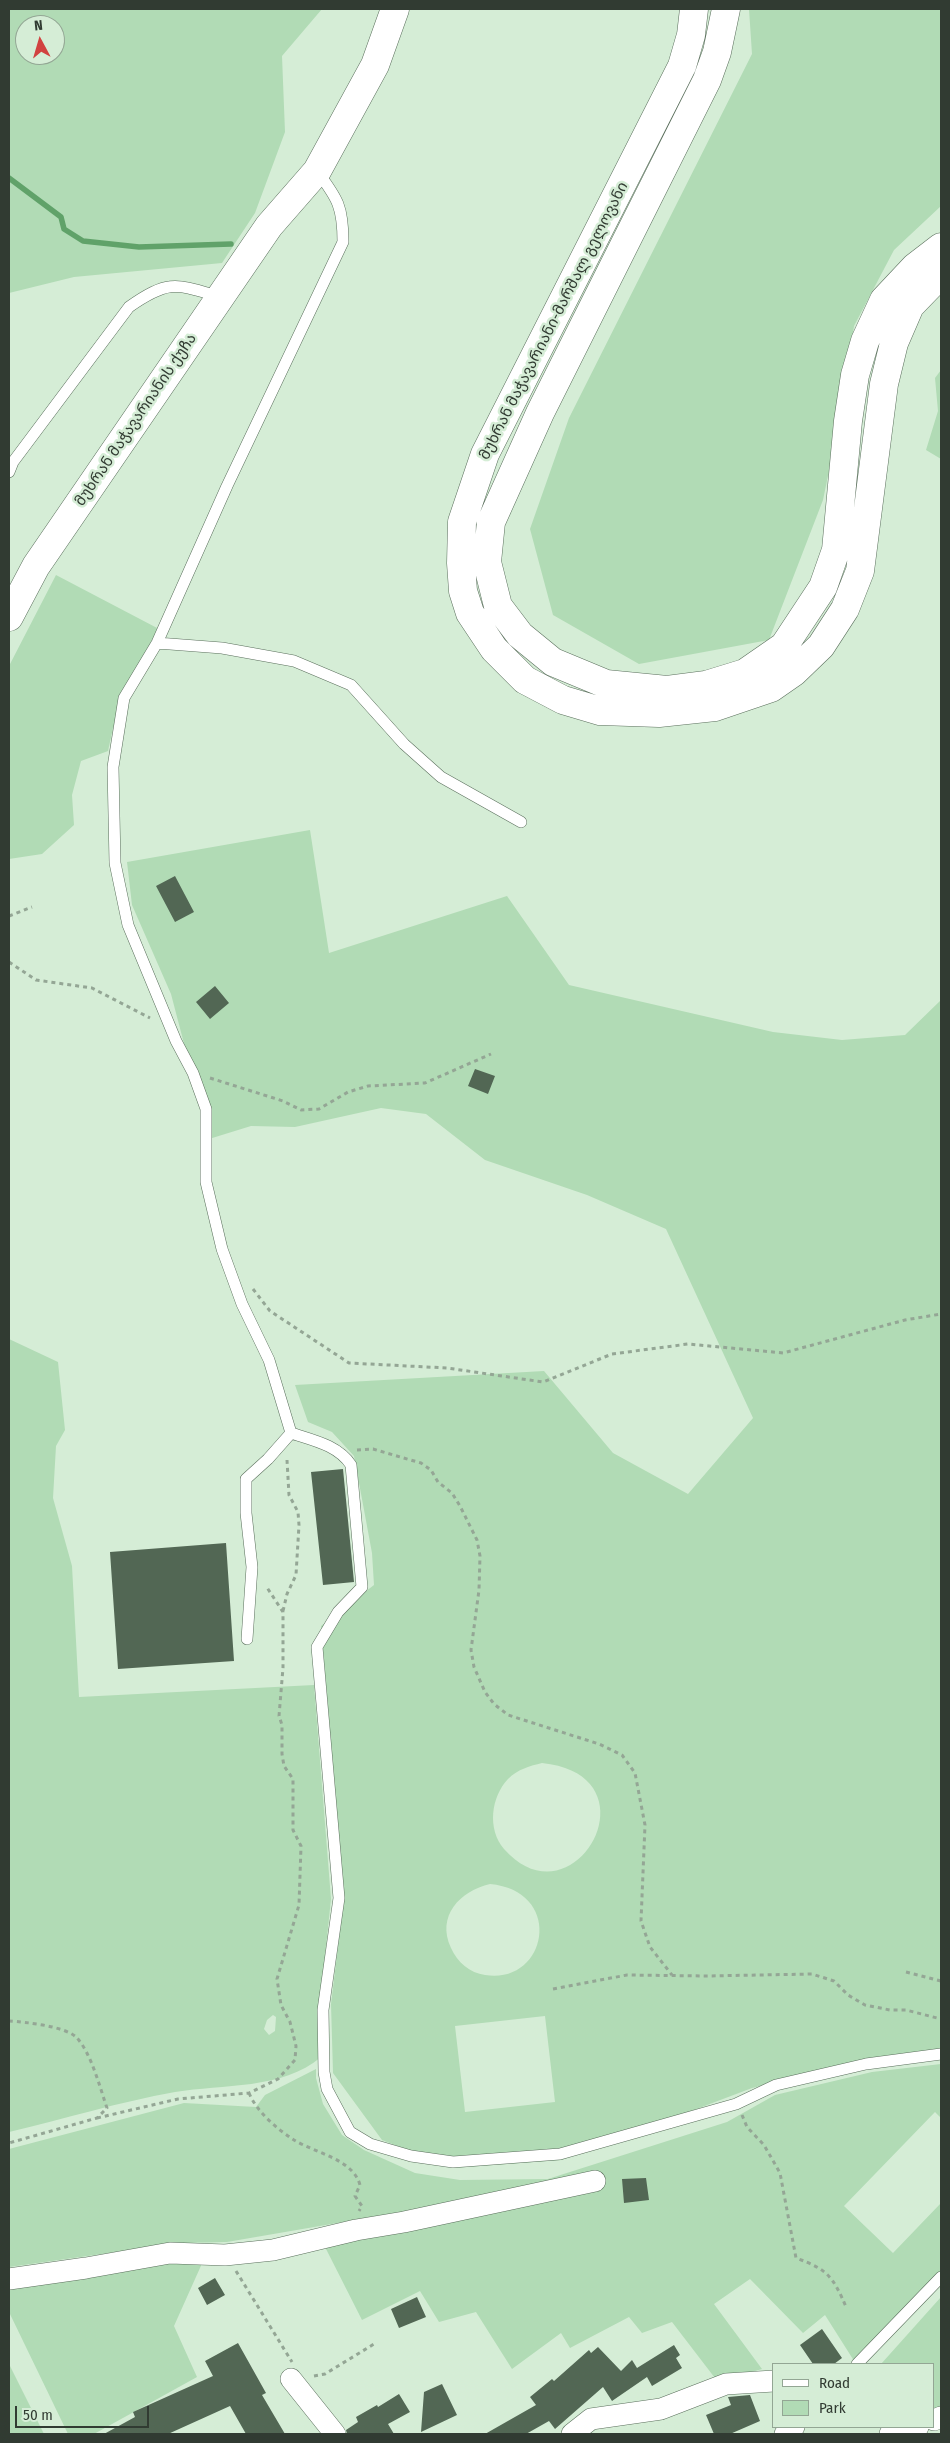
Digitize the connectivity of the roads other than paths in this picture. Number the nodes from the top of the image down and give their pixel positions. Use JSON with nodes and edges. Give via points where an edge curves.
{"nodes":[{"id":1,"x":380,"y":9,"type":"edge"},
{"id":2,"x":394,"y":9,"type":"edge"},
{"id":3,"x":412,"y":9,"type":"edge"},
{"id":4,"x":694,"y":9,"type":"edge"},
{"id":5,"x":726,"y":9,"type":"edge"},
{"id":6,"x":317,"y":171,"type":"junction"},
{"id":7,"x":269,"y":226,"type":"junction"},
{"id":8,"x":941,"y":247,"type":"edge"},
{"id":9,"x":941,"y":274,"type":"edge"},
{"id":10,"x":221,"y":297,"type":"junction"},
{"id":11,"x":9,"y":472,"type":"edge"},
{"id":12,"x":9,"y":616,"type":"edge"},
{"id":13,"x":157,"y":642,"type":"junction"},
{"id":14,"x":521,"y":822,"type":"dead end"},
{"id":15,"x":288,"y":1437,"type":"junction"},
{"id":16,"x":247,"y":1639,"type":"dead end"},
{"id":17,"x":941,"y":2054,"type":"edge"},
{"id":18,"x":594,"y":2181,"type":"dead end"},
{"id":19,"x":941,"y":2277,"type":"edge"},
{"id":20,"x":9,"y":2279,"type":"edge"},
{"id":21,"x":858,"y":2363,"type":"edge"},
{"id":22,"x":291,"y":2380,"type":"road end"},
{"id":23,"x":772,"y":2381,"type":"edge"},
{"id":24,"x":914,"y":2428,"type":"edge"},
{"id":25,"x":335,"y":2434,"type":"edge"},
{"id":26,"x":572,"y":2434,"type":"edge"},
{"id":27,"x":890,"y":2434,"type":"edge"}],
"edges":[{"from":1,"to":7,"type":"main road","name":"მუხრან მაჭავარიანის ქუჩა","via":[[348,82]]},
{"from":2,"to":6,"type":"main road","name":"მუხრან მაჭავარიანის ქუჩა","via":[[375,65]]},
{"from":3,"to":6,"type":"main road","via":[[393,62],[380,87],[340,146]]},
{"from":4,"to":9,"type":"main road","name":"მუხრან მაჭავარიანი-მარშალ გელოვანი","via":[[682,66],[485,454],[462,522],[463,591],[470,614],[494,649],[525,680],[563,700],[600,711],[659,713],[715,708],[771,688],[794,672],[821,646],[845,609],[860,571],[884,384],[894,342],[910,306]]},
{"from":5,"to":8,"type":"main road","name":"მუხრან მაჭავარიანი-მარშალ გელოვანი","via":[[707,80],[540,413],[491,522],[487,562],[491,584],[498,606],[520,635],[553,662],[606,684],[667,690],[706,685],[745,673],[784,646],[823,586],[836,550],[848,421],[855,375],[865,341],[884,300],[914,266]]},
{"from":6,"to":7,"type":"main road","name":"მუხრან მაჭავარიანის ქუჩა"},
{"from":6,"to":13,"type":"lane","via":[[333,192],[343,216],[343,242]]},
{"from":7,"to":10,"type":"main road","name":"მუხრან მაჭავარიანის ქუჩა"},
{"from":10,"to":11,"type":"lane","via":[[179,285],[152,291],[129,307],[13,462]]},
{"from":10,"to":12,"type":"main road","name":"მუხრან მაჭავარიანის ქუჩა","via":[[36,566]]},
{"from":13,"to":14,"type":"lane","via":[[222,648],[294,661],[351,684],[404,744],[441,778]]},
{"from":13,"to":15,"type":"lane","via":[[124,698],[113,768],[116,863],[128,926],[206,1109],[206,1182],[222,1249],[242,1304],[269,1360]]},
{"from":15,"to":16,"type":"lane","via":[[246,1479],[252,1567]]},
{"from":15,"to":17,"type":"lane","via":[[334,1449],[351,1465],[362,1587],[338,1612],[317,1647],[339,1898],[323,2010],[324,2072],[327,2089],[350,2132],[370,2144],[411,2156],[453,2162],[560,2154],[736,2104],[776,2085],[866,2064]]},
{"from":18,"to":20,"type":"street","via":[[273,2250],[226,2255],[170,2253]]},
{"from":19,"to":21,"type":"lane"},
{"from":22,"to":25,"type":"street"},
{"from":23,"to":26,"type":"street","via":[[726,2384],[661,2409],[591,2419]]},
{"from":24,"to":27,"type":"street"}]}
